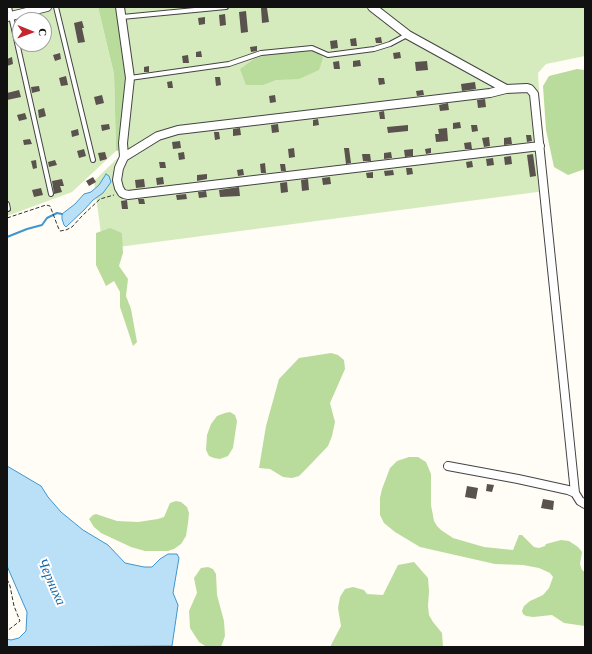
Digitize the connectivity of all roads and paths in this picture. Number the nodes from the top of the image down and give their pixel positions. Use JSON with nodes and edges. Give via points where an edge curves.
{"nodes":[{"id":1,"x":8,"y":7,"type":"edge"},
{"id":2,"x":47,"y":7,"type":"edge"},
{"id":3,"x":56,"y":7,"type":"edge"},
{"id":4,"x":120,"y":7,"type":"edge"},
{"id":5,"x":226,"y":7,"type":"edge"},
{"id":6,"x":372,"y":7,"type":"edge"},
{"id":7,"x":9,"y":16,"type":"edge"},
{"id":8,"x":122,"y":17,"type":"junction"},
{"id":9,"x":408,"y":35,"type":"junction"},
{"id":10,"x":130,"y":78,"type":"junction"},
{"id":11,"x":506,"y":89,"type":"junction"},
{"id":12,"x":540,"y":146,"type":"junction"},
{"id":13,"x":124,"y":157,"type":"junction"},
{"id":14,"x":93,"y":160,"type":"dead end"},
{"id":15,"x":122,"y":193,"type":"junction"},
{"id":16,"x":51,"y":194,"type":"dead end"},
{"id":17,"x":7,"y":204,"type":"edge"},
{"id":18,"x":8,"y":209,"type":"dead end"},
{"id":19,"x":7,"y":218,"type":"edge"},
{"id":20,"x":448,"y":466,"type":"dead end"},
{"id":21,"x":575,"y":493,"type":"junction"},
{"id":22,"x":585,"y":504,"type":"edge"},
{"id":23,"x":7,"y":579,"type":"edge"},
{"id":24,"x":7,"y":631,"type":"edge"}],
"edges":[{"from":1,"to":7,"type":"lane"},
{"from":2,"to":7,"type":"street"},
{"from":3,"to":14,"type":"lane"},
{"from":4,"to":8,"type":"street"},
{"from":5,"to":8,"type":"lane"},
{"from":6,"to":9,"type":"street"},
{"from":7,"to":16,"type":"lane"},
{"from":8,"to":10,"type":"street"},
{"from":9,"to":10,"type":"lane","via":[[374,49],[328,55],[312,48],[261,53],[230,64]]},
{"from":9,"to":11,"type":"street"},
{"from":10,"to":13,"type":"street","via":[[123,143]]},
{"from":11,"to":12,"type":"street","via":[[527,88],[533,91]]},
{"from":11,"to":13,"type":"street","via":[[178,130],[158,136]]},
{"from":12,"to":15,"type":"street","via":[[128,195]]},
{"from":12,"to":21,"type":"street"},
{"from":13,"to":15,"type":"street","via":[[119,168],[118,180]]},
{"from":15,"to":19,"type":"path","via":[[100,199],[66,230],[60,231],[50,206],[46,205]]},
{"from":17,"to":18,"type":"lane"},
{"from":20,"to":21,"type":"street"},
{"from":21,"to":22,"type":"street"},
{"from":23,"to":24,"type":"path","via":[[20,621]]}]}
